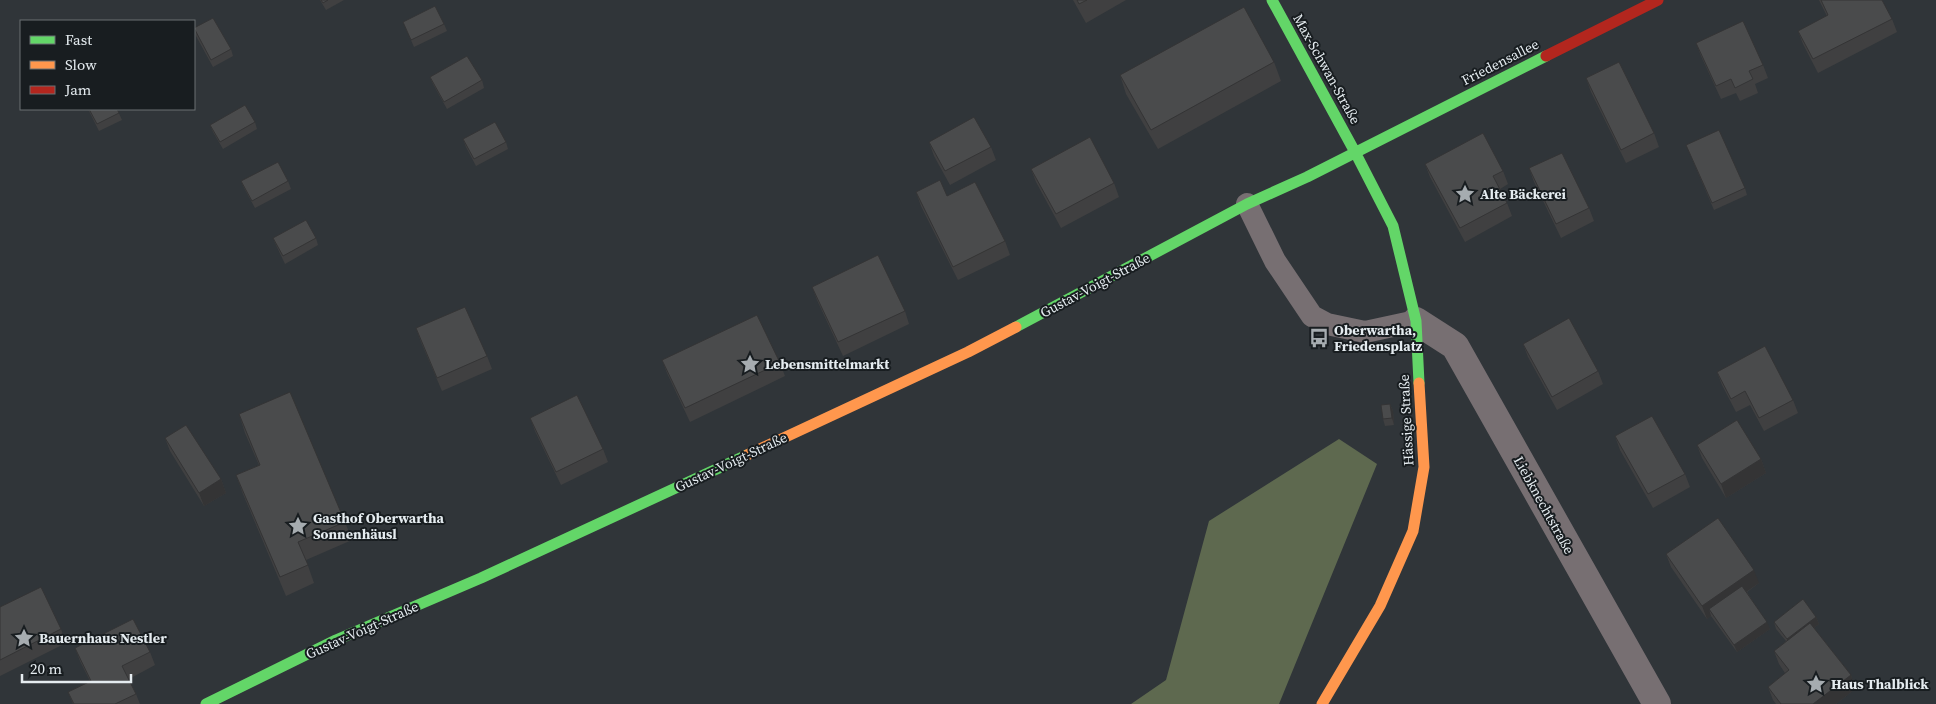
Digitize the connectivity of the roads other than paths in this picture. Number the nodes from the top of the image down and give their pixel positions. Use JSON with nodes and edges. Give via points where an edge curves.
{"nodes":[{"id":1,"x":1272,"y":0,"type":"edge"},
{"id":2,"x":1658,"y":0,"type":"edge"},
{"id":3,"x":1355,"y":152,"type":"junction"},
{"id":4,"x":1247,"y":204,"type":"junction"},
{"id":5,"x":1416,"y":321,"type":"junction"},
{"id":6,"x":206,"y":704,"type":"edge"},
{"id":7,"x":1322,"y":704,"type":"edge"},
{"id":8,"x":1657,"y":704,"type":"edge"}],
"edges":[{"from":1,"to":3,"type":"street","name":"Max-Schwan-Straße"},
{"from":2,"to":3,"type":"street","name":"Friedensallee"},
{"from":3,"to":4,"type":"street","name":"Gustav-Voigt-Straße"},
{"from":3,"to":5,"type":"street","name":"Hässige Straße","via":[[1393,226]]},
{"from":4,"to":5,"type":"lane","via":[[1275,261],[1312,316],[1327,324],[1365,332]]},
{"from":4,"to":6,"type":"street","name":"Gustav-Voigt-Straße","via":[[968,352],[481,578],[336,640]]},
{"from":5,"to":7,"type":"street","name":"Hässige Straße","via":[[1424,468],[1413,531],[1380,606]]},
{"from":5,"to":8,"type":"street","name":"Liebknechtstraße","via":[[1455,346]]}]}
